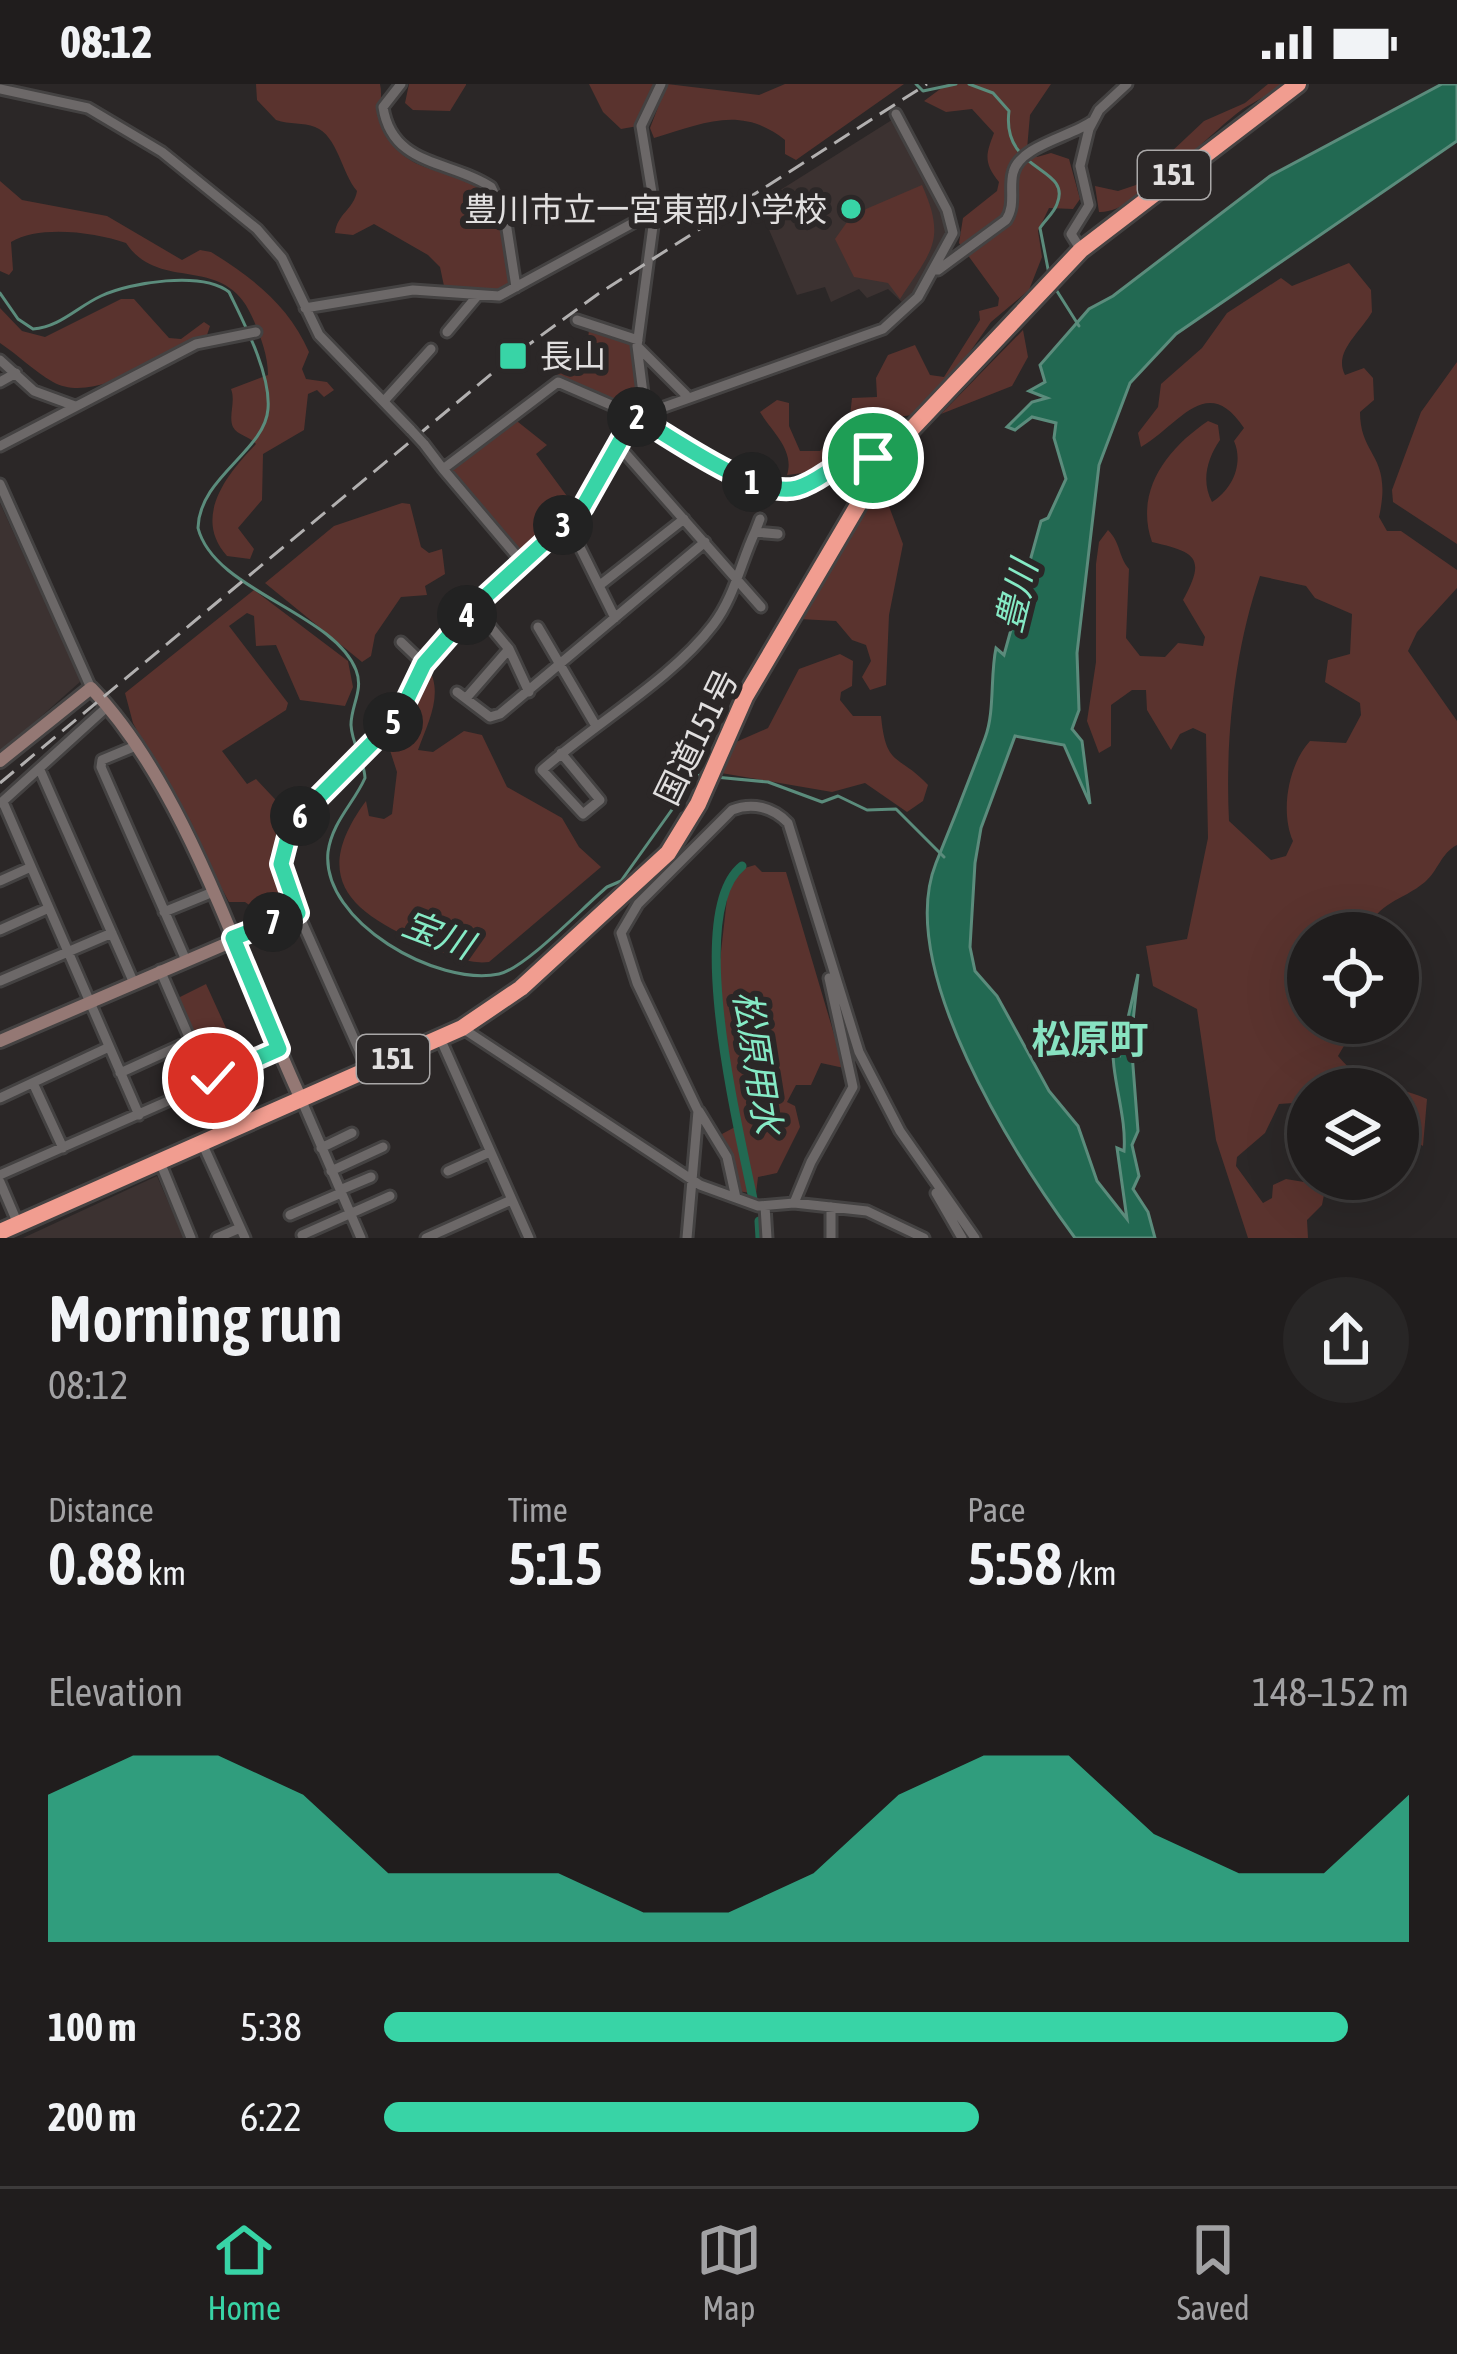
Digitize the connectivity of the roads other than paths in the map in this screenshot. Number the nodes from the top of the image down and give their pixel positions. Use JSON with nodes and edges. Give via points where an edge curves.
{"nodes":[{"id":1,"x":401,"y":84,"type":"edge"},
{"id":2,"x":661,"y":84,"type":"edge"},
{"id":3,"x":1127,"y":84,"type":"edge"},
{"id":4,"x":1298,"y":84,"type":"edge"},
{"id":5,"x":0,"y":89,"type":"edge"},
{"id":6,"x":896,"y":114,"type":"dead end"},
{"id":7,"x":1091,"y":122,"type":"junction"},
{"id":8,"x":655,"y":211,"type":"junction"},
{"id":9,"x":1081,"y":250,"type":"junction"},
{"id":10,"x":933,"y":272,"type":"junction"},
{"id":11,"x":515,"y":287,"type":"junction"},
{"id":12,"x":478,"y":295,"type":"junction"},
{"id":13,"x":305,"y":308,"type":"junction"},
{"id":14,"x":577,"y":320,"type":"dead end"},
{"id":15,"x":256,"y":332,"type":"dead end"},
{"id":16,"x":447,"y":332,"type":"dead end"},
{"id":17,"x":638,"y":343,"type":"junction"},
{"id":18,"x":431,"y":349,"type":"dead end"},
{"id":19,"x":0,"y":360,"type":"edge"},
{"id":20,"x":16,"y":374,"type":"junction"},
{"id":21,"x":0,"y":382,"type":"edge"},
{"id":22,"x":686,"y":395,"type":"junction"},
{"id":23,"x":384,"y":401,"type":"junction"},
{"id":24,"x":75,"y":406,"type":"junction"},
{"id":25,"x":641,"y":413,"type":"junction"},
{"id":26,"x":619,"y":445,"type":"junction"},
{"id":27,"x":0,"y":446,"type":"edge"},
{"id":28,"x":881,"y":463,"type":"junction"},
{"id":29,"x":443,"y":469,"type":"junction"},
{"id":30,"x":0,"y":484,"type":"edge"},
{"id":31,"x":684,"y":519,"type":"junction"},
{"id":32,"x":760,"y":519,"type":"dead end"},
{"id":33,"x":567,"y":521,"type":"junction"},
{"id":34,"x":755,"y":532,"type":"junction"},
{"id":35,"x":778,"y":534,"type":"dead end"},
{"id":36,"x":705,"y":542,"type":"junction"},
{"id":37,"x":521,"y":561,"type":"junction"},
{"id":38,"x":738,"y":578,"type":"junction"},
{"id":39,"x":600,"y":585,"type":"junction"},
{"id":40,"x":474,"y":607,"type":"junction"},
{"id":41,"x":760,"y":607,"type":"dead end"},
{"id":42,"x":615,"y":618,"type":"junction"},
{"id":43,"x":538,"y":627,"type":"dead end"},
{"id":44,"x":401,"y":642,"type":"dead end"},
{"id":45,"x":509,"y":649,"type":"junction"},
{"id":46,"x":424,"y":664,"type":"junction"},
{"id":47,"x":561,"y":668,"type":"junction"},
{"id":48,"x":91,"y":688,"type":"junction"},
{"id":49,"x":529,"y":692,"type":"junction"},
{"id":50,"x":108,"y":706,"type":"junction"},
{"id":51,"x":596,"y":726,"type":"junction"},
{"id":52,"x":138,"y":746,"type":"junction"},
{"id":53,"x":561,"y":753,"type":"junction"},
{"id":54,"x":0,"y":760,"type":"edge"},
{"id":55,"x":40,"y":770,"type":"junction"},
{"id":56,"x":1,"y":803,"type":"edge"},
{"id":57,"x":698,"y":803,"type":"junction"},
{"id":58,"x":724,"y":818,"type":"junction"},
{"id":59,"x":31,"y":867,"type":"junction"},
{"id":60,"x":0,"y":881,"type":"edge"},
{"id":61,"x":213,"y":892,"type":"junction"},
{"id":62,"x":49,"y":908,"type":"junction"},
{"id":63,"x":164,"y":912,"type":"junction"},
{"id":64,"x":298,"y":913,"type":"junction"},
{"id":65,"x":0,"y":930,"type":"edge"},
{"id":66,"x":112,"y":933,"type":"junction"},
{"id":67,"x":233,"y":938,"type":"junction"},
{"id":68,"x":68,"y":952,"type":"junction"},
{"id":69,"x":185,"y":958,"type":"junction"},
{"id":70,"x":831,"y":967,"type":"junction"},
{"id":71,"x":160,"y":970,"type":"junction"},
{"id":72,"x":0,"y":981,"type":"edge"},
{"id":73,"x":134,"y":981,"type":"junction"},
{"id":74,"x":89,"y":1001,"type":"junction"},
{"id":75,"x":462,"y":1028,"type":"junction"},
{"id":76,"x":440,"y":1038,"type":"junction"},
{"id":77,"x":0,"y":1041,"type":"edge"},
{"id":78,"x":188,"y":1042,"type":"junction"},
{"id":79,"x":107,"y":1048,"type":"junction"},
{"id":80,"x":279,"y":1049,"type":"junction"},
{"id":81,"x":368,"y":1070,"type":"junction"},
{"id":82,"x":120,"y":1073,"type":"junction"},
{"id":83,"x":213,"y":1078,"type":"dead end"},
{"id":84,"x":33,"y":1083,"type":"junction"},
{"id":85,"x":0,"y":1097,"type":"edge"},
{"id":86,"x":301,"y":1099,"type":"junction"},
{"id":87,"x":698,"y":1111,"type":"junction"},
{"id":88,"x":139,"y":1115,"type":"junction"},
{"id":89,"x":352,"y":1133,"type":"dead end"},
{"id":90,"x":202,"y":1143,"type":"junction"},
{"id":91,"x":383,"y":1147,"type":"dead end"},
{"id":92,"x":63,"y":1148,"type":"junction"},
{"id":93,"x":321,"y":1148,"type":"junction"},
{"id":94,"x":490,"y":1152,"type":"junction"},
{"id":95,"x":160,"y":1162,"type":"junction"},
{"id":96,"x":331,"y":1171,"type":"junction"},
{"id":97,"x":448,"y":1171,"type":"dead end"},
{"id":98,"x":371,"y":1177,"type":"dead end"},
{"id":99,"x":0,"y":1178,"type":"edge"},
{"id":100,"x":695,"y":1182,"type":"junction"},
{"id":101,"x":934,"y":1182,"type":"junction"},
{"id":102,"x":340,"y":1191,"type":"junction"},
{"id":103,"x":390,"y":1196,"type":"dead end"},
{"id":104,"x":736,"y":1198,"type":"junction"},
{"id":105,"x":512,"y":1200,"type":"junction"},
{"id":106,"x":794,"y":1204,"type":"junction"},
{"id":107,"x":765,"y":1206,"type":"junction"},
{"id":108,"x":831,"y":1207,"type":"junction"},
{"id":109,"x":350,"y":1214,"type":"junction"},
{"id":110,"x":290,"y":1215,"type":"dead end"},
{"id":111,"x":18,"y":1224,"type":"junction"},
{"id":112,"x":0,"y":1232,"type":"edge"},
{"id":113,"x":243,"y":1233,"type":"edge"},
{"id":114,"x":302,"y":1235,"type":"edge"},
{"id":115,"x":191,"y":1238,"type":"edge"},
{"id":116,"x":217,"y":1238,"type":"edge"},
{"id":117,"x":361,"y":1238,"type":"edge"},
{"id":118,"x":426,"y":1238,"type":"edge"},
{"id":119,"x":529,"y":1238,"type":"edge"},
{"id":120,"x":687,"y":1238,"type":"edge"},
{"id":121,"x":767,"y":1238,"type":"edge"},
{"id":122,"x":831,"y":1238,"type":"edge"},
{"id":123,"x":924,"y":1238,"type":"edge"},
{"id":124,"x":962,"y":1238,"type":"edge"},
{"id":125,"x":975,"y":1238,"type":"edge"}],
"edges":[{"from":1,"to":11,"type":"street","via":[[383,107],[393,133],[426,163],[490,187],[505,216]]},
{"from":2,"to":8,"type":"street","via":[[641,126]]},
{"from":3,"to":7,"type":"street"},
{"from":4,"to":9,"type":"highway","name":"国道151号","number":"151"},
{"from":5,"to":13,"type":"street","via":[[88,108],[162,152],[269,241]]},
{"from":6,"to":10,"type":"street","via":[[951,219],[952,239]]},
{"from":7,"to":9,"type":"street","via":[[1080,166],[1089,205],[1071,235]]},
{"from":7,"to":10,"type":"street","via":[[1021,158],[1006,220]]},
{"from":8,"to":11,"type":"street"},
{"from":8,"to":17,"type":"street"},
{"from":9,"to":28,"type":"highway","name":"国道151号","number":"151"},
{"from":10,"to":22,"type":"street","via":[[903,315],[861,340]]},
{"from":11,"to":12,"type":"street"},
{"from":12,"to":13,"type":"street","via":[[413,290]]},
{"from":12,"to":16,"type":"street"},
{"from":13,"to":23,"type":"street","via":[[332,351]]},
{"from":14,"to":17,"type":"street"},
{"from":15,"to":24,"type":"street","via":[[196,344]]},
{"from":17,"to":22,"type":"street"},
{"from":17,"to":25,"type":"street"},
{"from":18,"to":23,"type":"street"},
{"from":19,"to":20,"type":"street"},
{"from":20,"to":21,"type":"street"},
{"from":20,"to":24,"type":"street","via":[[45,397]]},
{"from":22,"to":25,"type":"street"},
{"from":23,"to":29,"type":"street","bridge":true},
{"from":24,"to":27,"type":"street"},
{"from":25,"to":26,"type":"street"},
{"from":25,"to":28,"type":"street","via":[[775,490],[801,487],[853,457]]},
{"from":25,"to":29,"type":"street","via":[[552,382]]},
{"from":26,"to":31,"type":"street"},
{"from":26,"to":33,"type":"street","via":[[595,491]]},
{"from":28,"to":57,"type":"highway","name":"国道151号","number":"151","via":[[746,697]]},
{"from":29,"to":37,"type":"street"},
{"from":30,"to":48,"type":"street"},
{"from":31,"to":36,"type":"street"},
{"from":31,"to":39,"type":"street"},
{"from":32,"to":34,"type":"street"},
{"from":33,"to":37,"type":"street"},
{"from":33,"to":39,"type":"street"},
{"from":34,"to":35,"type":"street"},
{"from":34,"to":38,"type":"street"},
{"from":36,"to":38,"type":"street"},
{"from":36,"to":42,"type":"street"},
{"from":37,"to":40,"type":"street"},
{"from":38,"to":41,"type":"street"},
{"from":38,"to":51,"type":"street","via":[[710,630]]},
{"from":39,"to":42,"type":"street"},
{"from":40,"to":45,"type":"street"},
{"from":40,"to":46,"type":"street"},
{"from":42,"to":47,"type":"street"},
{"from":43,"to":47,"type":"street"},
{"from":44,"to":46,"type":"street"},
{"from":45,"to":49,"type":"street"},
{"from":45,"to":49,"type":"street","via":[[462,694],[490,717]]},
{"from":46,"to":64,"type":"street","via":[[399,716],[284,837],[282,872]]},
{"from":47,"to":49,"type":"street"},
{"from":47,"to":51,"type":"street"},
{"from":48,"to":50,"type":"street"},
{"from":48,"to":54,"type":"street"},
{"from":50,"to":52,"type":"street"},
{"from":50,"to":55,"type":"street"},
{"from":51,"to":53,"type":"street"},
{"from":52,"to":61,"type":"street"},
{"from":52,"to":63,"type":"street","via":[[101,767]]},
{"from":53,"to":53,"type":"street","via":[[542,770],[583,814],[600,800]]},
{"from":55,"to":56,"type":"street"},
{"from":55,"to":66,"type":"street"},
{"from":56,"to":59,"type":"street"},
{"from":57,"to":58,"type":"street"},
{"from":57,"to":75,"type":"highway","name":"国道151号","number":"151","via":[[668,854],[631,892]]},
{"from":58,"to":70,"type":"street","via":[[753,806],[788,823]]},
{"from":58,"to":87,"type":"street","via":[[638,904],[621,933]]},
{"from":59,"to":60,"type":"street"},
{"from":59,"to":62,"type":"street"},
{"from":61,"to":63,"type":"street"},
{"from":61,"to":67,"type":"street"},
{"from":62,"to":65,"type":"street"},
{"from":62,"to":68,"type":"street"},
{"from":63,"to":69,"type":"street"},
{"from":64,"to":67,"type":"street"},
{"from":64,"to":81,"type":"street"},
{"from":66,"to":68,"type":"street"},
{"from":66,"to":73,"type":"street"},
{"from":67,"to":69,"type":"street"},
{"from":67,"to":80,"type":"street"},
{"from":68,"to":72,"type":"street"},
{"from":68,"to":74,"type":"street"},
{"from":69,"to":71,"type":"street"},
{"from":70,"to":101,"type":"street","via":[[866,1066]]},
{"from":70,"to":106,"type":"street","via":[[854,1088]]},
{"from":71,"to":73,"type":"street"},
{"from":71,"to":78,"type":"street"},
{"from":73,"to":74,"type":"street"},
{"from":74,"to":77,"type":"street"},
{"from":74,"to":79,"type":"street"},
{"from":75,"to":76,"type":"highway","name":"国道151号","number":"151"},
{"from":75,"to":100,"type":"street"},
{"from":76,"to":81,"type":"highway","name":"国道151号","number":"151"},
{"from":76,"to":94,"type":"street"},
{"from":78,"to":82,"type":"street"},
{"from":78,"to":88,"type":"street","via":[[209,1083]]},
{"from":79,"to":82,"type":"street"},
{"from":79,"to":84,"type":"street"},
{"from":80,"to":83,"type":"street"},
{"from":80,"to":86,"type":"street"},
{"from":81,"to":86,"type":"highway","name":"国道151号","number":"151"},
{"from":82,"to":88,"type":"street"},
{"from":84,"to":85,"type":"street"},
{"from":84,"to":92,"type":"street"},
{"from":86,"to":90,"type":"highway","name":"国道151号","number":"151"},
{"from":86,"to":93,"type":"street"},
{"from":87,"to":100,"type":"street"},
{"from":87,"to":104,"type":"street","via":[[727,1157]]},
{"from":88,"to":92,"type":"street"},
{"from":89,"to":93,"type":"street"},
{"from":90,"to":95,"type":"highway","name":"国道151号","number":"151"},
{"from":90,"to":113,"type":"street"},
{"from":91,"to":96,"type":"street"},
{"from":92,"to":99,"type":"street"},
{"from":93,"to":96,"type":"street"},
{"from":94,"to":97,"type":"street"},
{"from":94,"to":105,"type":"street"},
{"from":95,"to":111,"type":"highway","name":"国道151号","number":"151"},
{"from":95,"to":115,"type":"street"},
{"from":96,"to":102,"type":"street"},
{"from":98,"to":102,"type":"street"},
{"from":99,"to":111,"type":"street"},
{"from":100,"to":104,"type":"street"},
{"from":100,"to":120,"type":"street"},
{"from":101,"to":124,"type":"street"},
{"from":101,"to":125,"type":"street"},
{"from":102,"to":109,"type":"street"},
{"from":102,"to":110,"type":"street"},
{"from":103,"to":109,"type":"street"},
{"from":104,"to":107,"type":"street"},
{"from":105,"to":118,"type":"street"},
{"from":105,"to":119,"type":"street"},
{"from":106,"to":107,"type":"street"},
{"from":106,"to":108,"type":"street"},
{"from":107,"to":121,"type":"street"},
{"from":108,"to":122,"type":"street"},
{"from":108,"to":123,"type":"street","via":[[882,1214]]},
{"from":109,"to":114,"type":"street"},
{"from":109,"to":117,"type":"street"},
{"from":111,"to":112,"type":"highway","name":"国道151号","number":"151"},
{"from":113,"to":116,"type":"street"}]}
